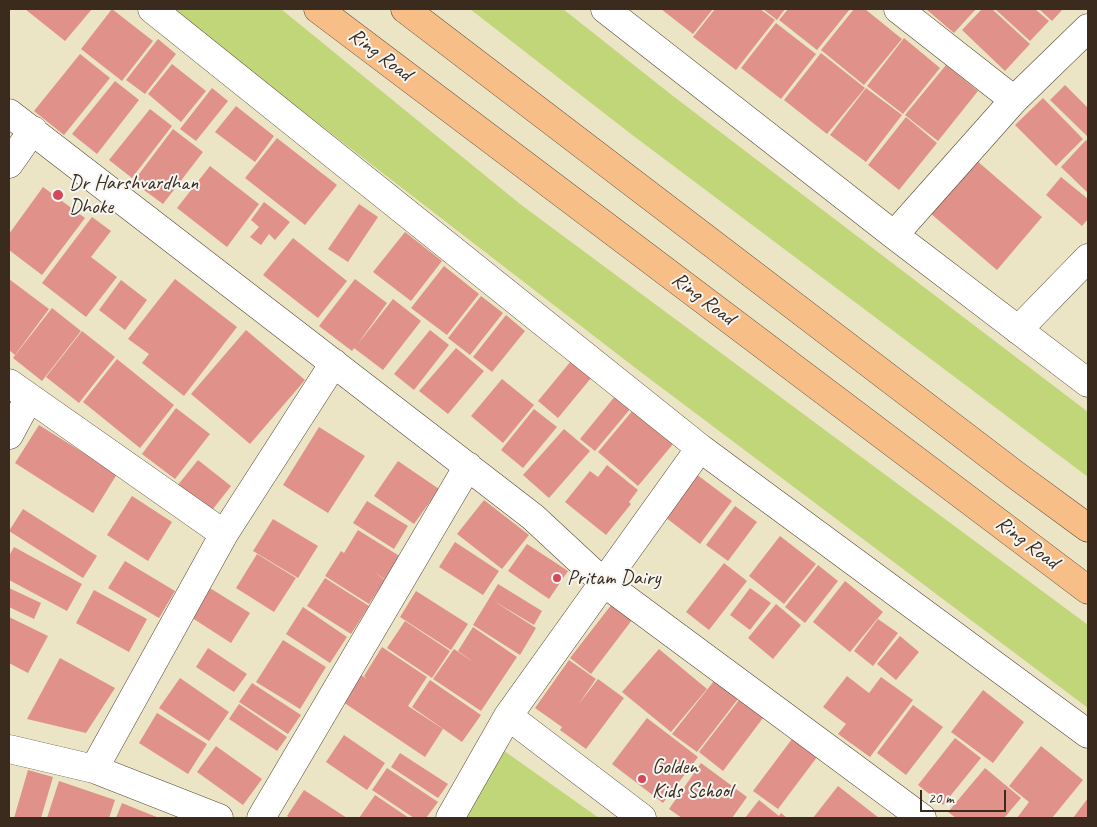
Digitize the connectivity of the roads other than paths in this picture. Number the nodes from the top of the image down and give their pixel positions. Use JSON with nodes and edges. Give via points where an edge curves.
{"nodes":[{"id":1,"x":152,"y":9,"type":"edge"},
{"id":2,"x":318,"y":9,"type":"edge"},
{"id":3,"x":405,"y":9,"type":"edge"},
{"id":4,"x":605,"y":9,"type":"edge"},
{"id":5,"x":898,"y":9,"type":"edge"},
{"id":6,"x":1088,"y":28,"type":"edge"},
{"id":7,"x":1014,"y":100,"type":"junction"},
{"id":8,"x":9,"y":112,"type":"edge"},
{"id":9,"x":33,"y":130,"type":"junction"},
{"id":10,"x":9,"y":164,"type":"edge"},
{"id":11,"x":894,"y":235,"type":"junction"},
{"id":12,"x":1088,"y":258,"type":"edge"},
{"id":13,"x":1018,"y":330,"type":"junction"},
{"id":14,"x":334,"y":363,"type":"junction"},
{"id":15,"x":1088,"y":383,"type":"edge"},
{"id":16,"x":19,"y":390,"type":"edge"},
{"id":17,"x":9,"y":436,"type":"edge"},
{"id":18,"x":700,"y":448,"type":"junction"},
{"id":19,"x":468,"y":466,"type":"junction"},
{"id":20,"x":1088,"y":528,"type":"edge"},
{"id":21,"x":224,"y":534,"type":"junction"},
{"id":22,"x":603,"y":582,"type":"junction"},
{"id":23,"x":1088,"y":590,"type":"edge"},
{"id":24,"x":508,"y":716,"type":"junction"},
{"id":25,"x":1088,"y":734,"type":"edge"},
{"id":26,"x":9,"y":749,"type":"edge"},
{"id":27,"x":94,"y":769,"type":"junction"},
{"id":28,"x":219,"y":818,"type":"edge"},
{"id":29,"x":261,"y":818,"type":"edge"},
{"id":30,"x":450,"y":818,"type":"edge"},
{"id":31,"x":642,"y":818,"type":"edge"},
{"id":32,"x":922,"y":818,"type":"edge"}],
"edges":[{"from":1,"to":18,"type":"street"},
{"from":2,"to":23,"type":"highway","name":"Ring Road"},
{"from":3,"to":20,"type":"highway"},
{"from":4,"to":11,"type":"street"},
{"from":5,"to":7,"type":"street"},
{"from":6,"to":7,"type":"street"},
{"from":7,"to":11,"type":"street"},
{"from":8,"to":9,"type":"street"},
{"from":9,"to":10,"type":"street"},
{"from":9,"to":14,"type":"street"},
{"from":11,"to":13,"type":"street"},
{"from":12,"to":13,"type":"street"},
{"from":13,"to":15,"type":"street"},
{"from":14,"to":19,"type":"street"},
{"from":14,"to":21,"type":"street"},
{"from":16,"to":17,"type":"street"},
{"from":16,"to":21,"type":"street"},
{"from":18,"to":22,"type":"street"},
{"from":18,"to":25,"type":"street"},
{"from":19,"to":22,"type":"street","via":[[534,517]]},
{"from":19,"to":29,"type":"street"},
{"from":21,"to":27,"type":"street"},
{"from":22,"to":24,"type":"street"},
{"from":22,"to":32,"type":"street"},
{"from":24,"to":30,"type":"street"},
{"from":24,"to":31,"type":"street"},
{"from":26,"to":27,"type":"street"},
{"from":27,"to":28,"type":"street"}]}
